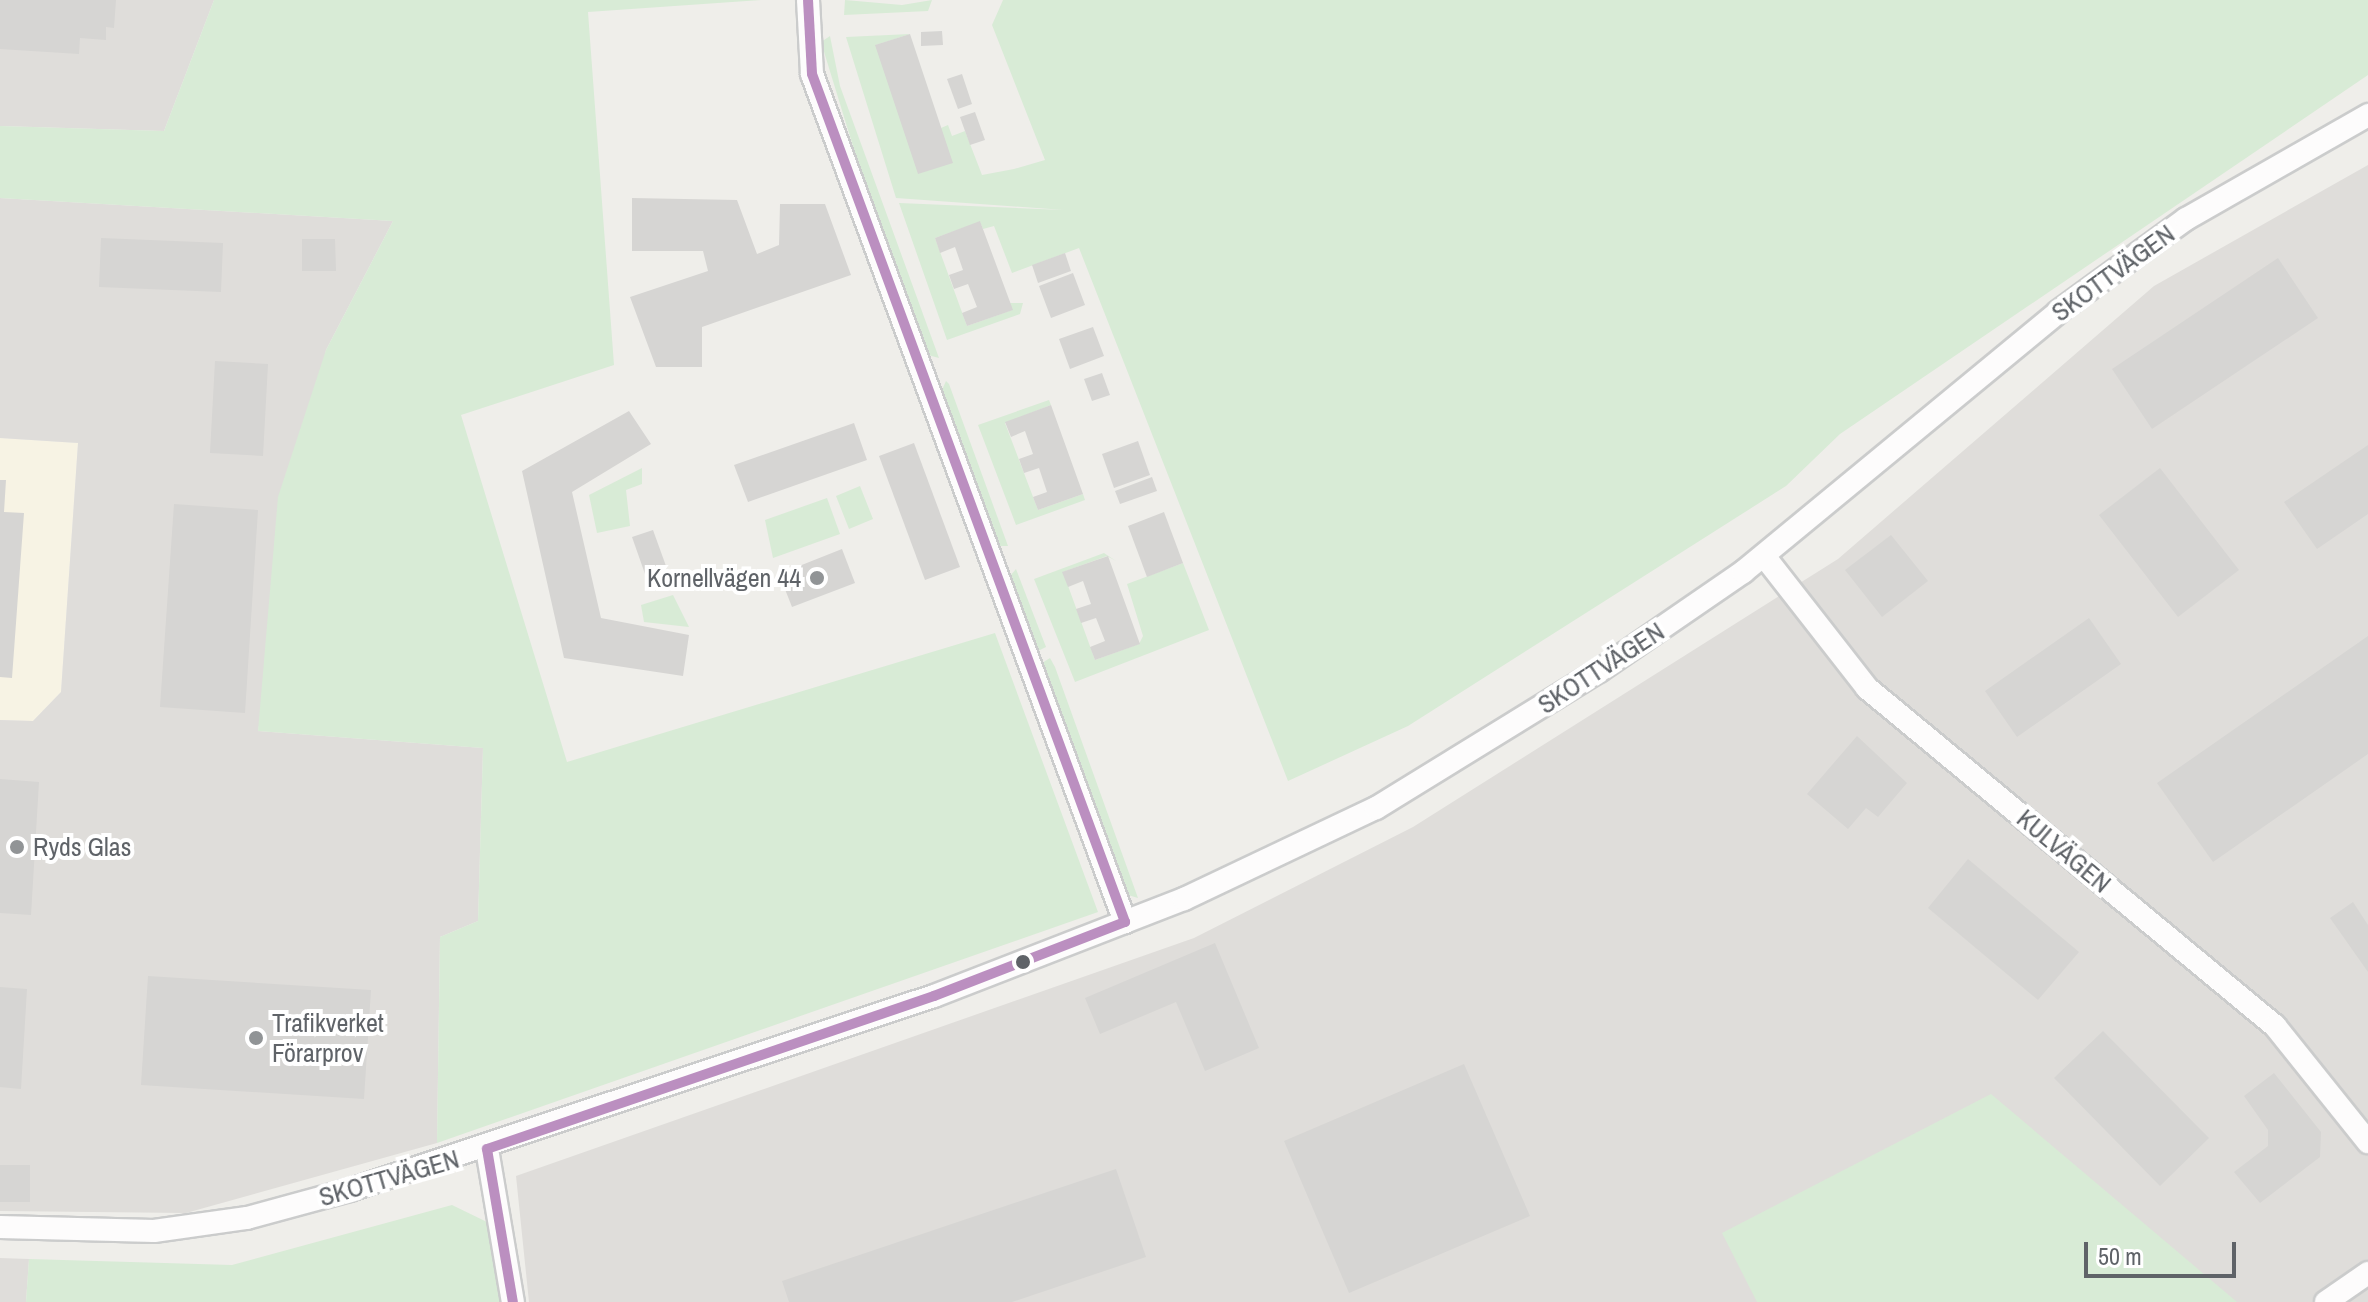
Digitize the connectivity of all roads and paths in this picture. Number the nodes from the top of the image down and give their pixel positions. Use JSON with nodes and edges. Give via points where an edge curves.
{"nodes":[{"id":1,"x":808,"y":0,"type":"edge"},
{"id":2,"x":2368,"y":115,"type":"edge"},
{"id":3,"x":1764,"y":556,"type":"junction"},
{"id":4,"x":1125,"y":922,"type":"junction"},
{"id":5,"x":2368,"y":1142,"type":"edge"},
{"id":6,"x":487,"y":1149,"type":"junction"},
{"id":7,"x":0,"y":1227,"type":"edge"},
{"id":8,"x":2368,"y":1273,"type":"edge"},
{"id":9,"x":513,"y":1302,"type":"edge"},
{"id":10,"x":2326,"y":1302,"type":"edge"}],
"edges":[{"from":1,"to":4,"type":"street","via":[[812,74]]},
{"from":2,"to":3,"type":"street","name":"SKOTTVÄGEN","via":[[2186,219],[2058,312]]},
{"from":3,"to":4,"type":"street","name":"SKOTTVÄGEN","via":[[1599,671],[1376,808]]},
{"from":3,"to":5,"type":"street","name":"KULVÄGEN","via":[[1867,688],[2275,1026]]},
{"from":4,"to":6,"type":"street","name":"SKOTTVÄGEN","via":[[934,996]]},
{"from":6,"to":7,"type":"street","name":"SKOTTVÄGEN","via":[[219,1224],[127,1233]]},
{"from":6,"to":9,"type":"street"},
{"from":8,"to":10,"type":"street"}]}
